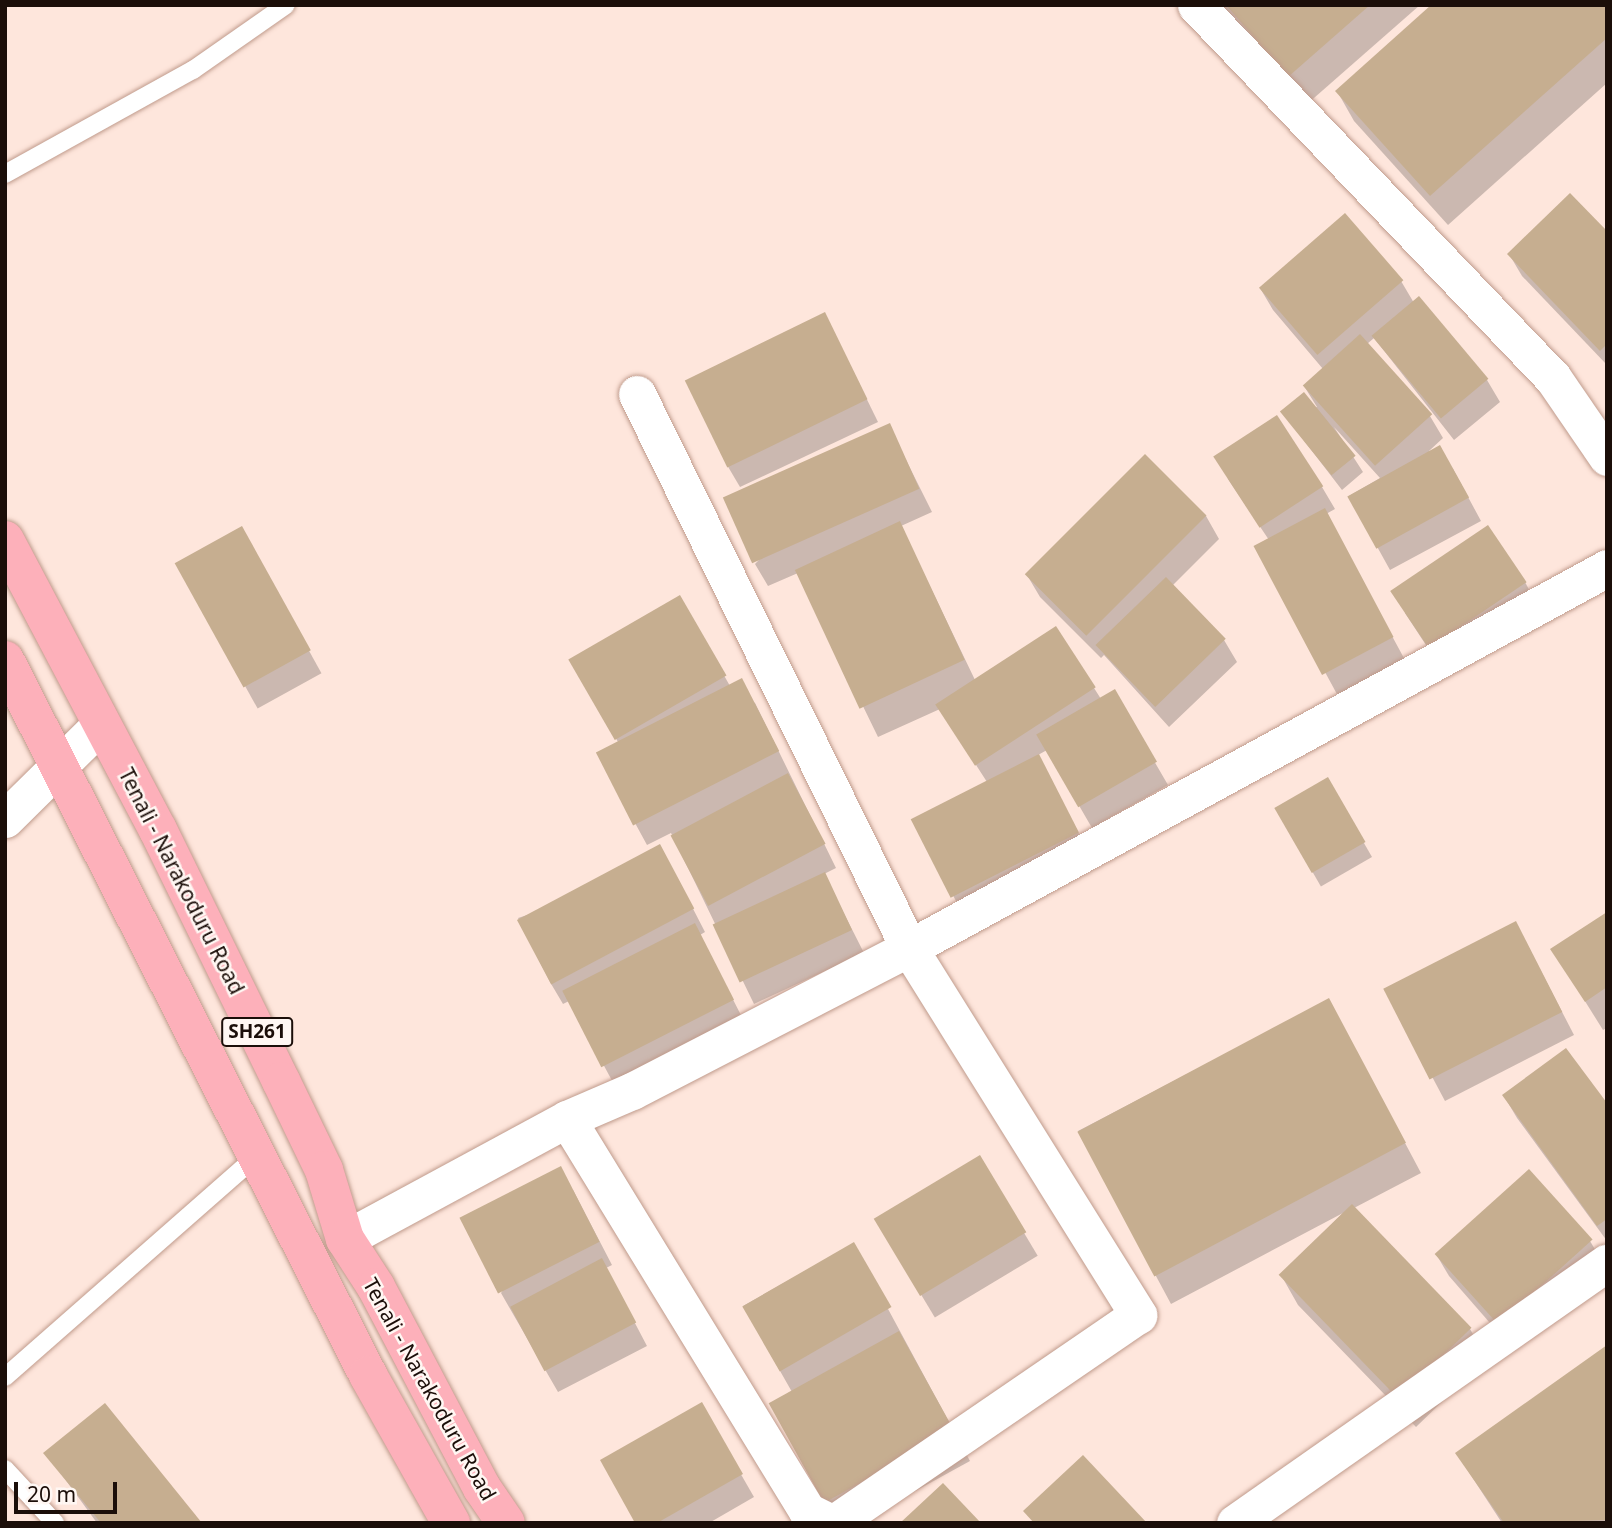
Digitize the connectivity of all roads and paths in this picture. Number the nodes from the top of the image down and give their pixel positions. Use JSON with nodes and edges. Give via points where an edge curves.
{"nodes":[{"id":1,"x":286,"y":5,"type":"edge"},
{"id":2,"x":1196,"y":5,"type":"edge"},
{"id":3,"x":5,"y":174,"type":"edge"},
{"id":4,"x":637,"y":394,"type":"dead end"},
{"id":5,"x":1607,"y":457,"type":"edge"},
{"id":6,"x":5,"y":540,"type":"edge"},
{"id":7,"x":1607,"y":568,"type":"edge"},
{"id":8,"x":5,"y":660,"type":"edge"},
{"id":9,"x":102,"y":724,"type":"junction"},
{"id":10,"x":57,"y":764,"type":"junction"},
{"id":11,"x":5,"y":819,"type":"edge"},
{"id":12,"x":909,"y":948,"type":"junction"},
{"id":13,"x":567,"y":1119,"type":"junction"},
{"id":14,"x":258,"y":1155,"type":"junction"},
{"id":15,"x":345,"y":1239,"type":"junction"},
{"id":16,"x":1607,"y":1263,"type":"edge"},
{"id":17,"x":5,"y":1377,"type":"edge"},
{"id":18,"x":5,"y":1469,"type":"edge"},
{"id":19,"x":55,"y":1523,"type":"edge"},
{"id":20,"x":451,"y":1523,"type":"edge"},
{"id":21,"x":506,"y":1523,"type":"edge"},
{"id":22,"x":833,"y":1523,"type":"edge"},
{"id":23,"x":1235,"y":1523,"type":"edge"}],
"edges":[{"from":1,"to":3,"type":"lane","via":[[193,70]]},
{"from":2,"to":5,"type":"street","via":[[1553,378]]},
{"from":4,"to":12,"type":"street"},
{"from":6,"to":9,"type":"main road","name":"Tenali - Narakoduru Road","number":"SH261"},
{"from":7,"to":12,"type":"street"},
{"from":8,"to":10,"type":"main road","name":"Tenali - Narakoduru Road","number":"SH261"},
{"from":9,"to":10,"type":"street"},
{"from":9,"to":15,"type":"main road","name":"Tenali - Narakoduru Road","number":"SH261","via":[[324,1170]]},
{"from":10,"to":11,"type":"street"},
{"from":10,"to":14,"type":"main road","name":"Tenali - Narakoduru Road","number":"SH261"},
{"from":12,"to":13,"type":"street","via":[[632,1091]]},
{"from":12,"to":22,"type":"street","via":[[1138,1315]]},
{"from":13,"to":15,"type":"street"},
{"from":13,"to":22,"type":"street","via":[[807,1511]]},
{"from":14,"to":17,"type":"lane"},
{"from":14,"to":20,"type":"main road","name":"Tenali - Narakoduru Road","number":"SH261","via":[[368,1375]]},
{"from":15,"to":21,"type":"main road","name":"Tenali - Narakoduru Road","number":"SH261"},
{"from":16,"to":23,"type":"street"},
{"from":18,"to":19,"type":"lane"}]}
